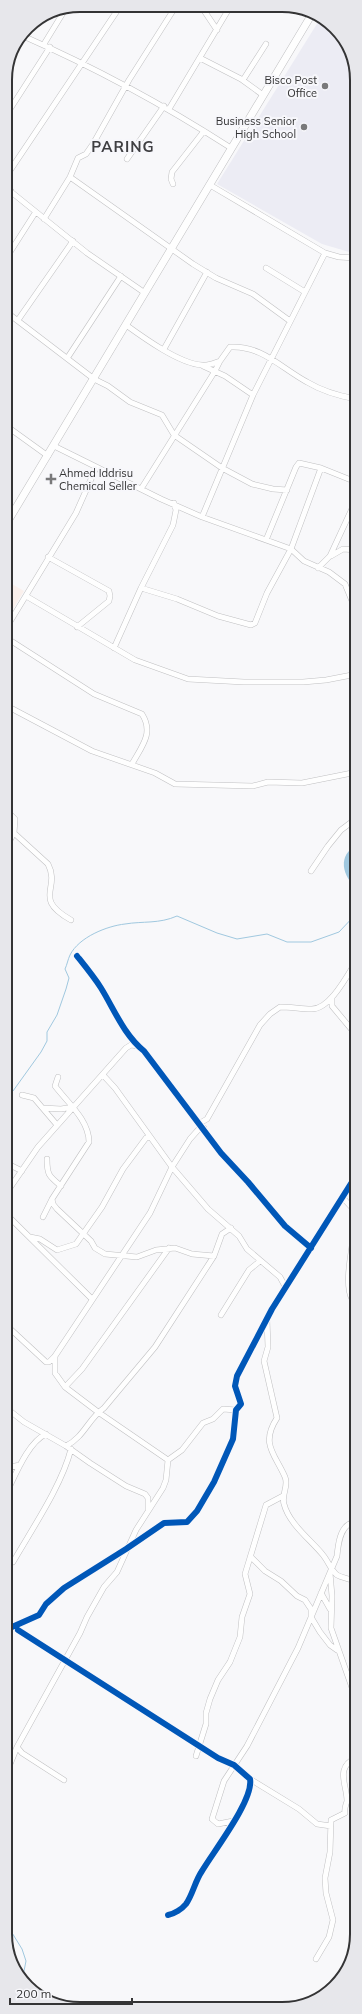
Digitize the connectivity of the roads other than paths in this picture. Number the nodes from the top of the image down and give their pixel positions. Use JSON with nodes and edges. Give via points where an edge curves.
{"nodes":[{"id":1,"x":117,"y":12,"type":"edge"},
{"id":2,"x":172,"y":12,"type":"edge"},
{"id":3,"x":205,"y":12,"type":"edge"},
{"id":4,"x":227,"y":12,"type":"edge"},
{"id":5,"x":62,"y":14,"type":"edge"},
{"id":6,"x":310,"y":18,"type":"edge"},
{"id":7,"x":217,"y":30,"type":"junction"},
{"id":8,"x":27,"y":38,"type":"edge"},
{"id":9,"x":44,"y":44,"type":"junction"},
{"id":10,"x":266,"y":44,"type":"dead end"},
{"id":11,"x":50,"y":47,"type":"junction"},
{"id":12,"x":200,"y":58,"type":"junction"},
{"id":13,"x":83,"y":64,"type":"junction"},
{"id":14,"x":243,"y":80,"type":"junction"},
{"id":15,"x":127,"y":86,"type":"junction"},
{"id":16,"x":263,"y":95,"type":"junction"},
{"id":17,"x":12,"y":106,"type":"edge"},
{"id":18,"x":166,"y":107,"type":"junction"},
{"id":19,"x":204,"y":131,"type":"junction"},
{"id":20,"x":231,"y":148,"type":"junction"},
{"id":21,"x":126,"y":159,"type":"dead end"},
{"id":22,"x":12,"y":168,"type":"edge"},
{"id":23,"x":70,"y":177,"type":"junction"},
{"id":24,"x":173,"y":184,"type":"dead end"},
{"id":25,"x":210,"y":185,"type":"junction"},
{"id":26,"x":12,"y":192,"type":"edge"},
{"id":27,"x":36,"y":213,"type":"junction"},
{"id":28,"x":44,"y":220,"type":"junction"},
{"id":29,"x":73,"y":241,"type":"junction"},
{"id":30,"x":12,"y":249,"type":"edge"},
{"id":31,"x":171,"y":249,"type":"junction"},
{"id":32,"x":325,"y":254,"type":"junction"},
{"id":33,"x":350,"y":258,"type":"edge"},
{"id":34,"x":266,"y":268,"type":"dead end"},
{"id":35,"x":207,"y":272,"type":"junction"},
{"id":36,"x":121,"y":276,"type":"junction"},
{"id":37,"x":305,"y":292,"type":"junction"},
{"id":38,"x":145,"y":293,"type":"junction"},
{"id":39,"x":12,"y":316,"type":"edge"},
{"id":40,"x":18,"y":320,"type":"junction"},
{"id":41,"x":290,"y":321,"type":"junction"},
{"id":42,"x":126,"y":325,"type":"junction"},
{"id":43,"x":164,"y":349,"type":"junction"},
{"id":44,"x":68,"y":357,"type":"junction"},
{"id":45,"x":272,"y":359,"type":"junction"},
{"id":46,"x":220,"y":361,"type":"junction"},
{"id":47,"x":202,"y":365,"type":"junction"},
{"id":48,"x":215,"y":371,"type":"junction"},
{"id":49,"x":94,"y":379,"type":"junction"},
{"id":50,"x":253,"y":395,"type":"junction"},
{"id":51,"x":350,"y":398,"type":"edge"},
{"id":52,"x":12,"y":430,"type":"edge"},
{"id":53,"x":174,"y":435,"type":"junction"},
{"id":54,"x":54,"y":446,"type":"junction"},
{"id":55,"x":48,"y":456,"type":"junction"},
{"id":56,"x":96,"y":468,"type":"junction"},
{"id":57,"x":222,"y":468,"type":"junction"},
{"id":58,"x":321,"y":468,"type":"junction"},
{"id":59,"x":350,"y":480,"type":"edge"},
{"id":60,"x":141,"y":489,"type":"junction"},
{"id":61,"x":286,"y":490,"type":"junction"},
{"id":62,"x":174,"y":503,"type":"junction"},
{"id":63,"x":350,"y":513,"type":"edge"},
{"id":64,"x":12,"y":515,"type":"edge"},
{"id":65,"x":202,"y":517,"type":"junction"},
{"id":66,"x":266,"y":540,"type":"junction"},
{"id":67,"x":291,"y":549,"type":"junction"},
{"id":68,"x":350,"y":550,"type":"edge"},
{"id":69,"x":330,"y":556,"type":"junction"},
{"id":70,"x":48,"y":557,"type":"junction"},
{"id":71,"x":318,"y":568,"type":"junction"},
{"id":72,"x":141,"y":588,"type":"junction"},
{"id":73,"x":26,"y":596,"type":"junction"},
{"id":74,"x":350,"y":597,"type":"edge"},
{"id":75,"x":12,"y":619,"type":"edge"},
{"id":76,"x":77,"y":627,"type":"junction"},
{"id":77,"x":12,"y":641,"type":"edge"},
{"id":78,"x":114,"y":648,"type":"junction"},
{"id":79,"x":350,"y":675,"type":"edge"},
{"id":80,"x":12,"y":709,"type":"edge"},
{"id":81,"x":132,"y":764,"type":"junction"},
{"id":82,"x":350,"y":773,"type":"edge"},
{"id":83,"x":12,"y":816,"type":"edge"},
{"id":84,"x":350,"y":823,"type":"edge"},
{"id":85,"x":14,"y":833,"type":"junction"},
{"id":86,"x":12,"y":837,"type":"edge"},
{"id":87,"x":311,"y":871,"type":"dead end"},
{"id":88,"x":71,"y":920,"type":"dead end"},
{"id":89,"x":77,"y":956,"type":"dead end"},
{"id":90,"x":350,"y":971,"type":"edge"},
{"id":91,"x":332,"y":998,"type":"junction"},
{"id":92,"x":325,"y":1004,"type":"junction"},
{"id":93,"x":332,"y":1006,"type":"junction"},
{"id":94,"x":350,"y":1028,"type":"edge"},
{"id":95,"x":138,"y":1046,"type":"junction"},
{"id":96,"x":102,"y":1075,"type":"junction"},
{"id":97,"x":58,"y":1077,"type":"dead end"},
{"id":98,"x":22,"y":1095,"type":"dead end"},
{"id":99,"x":73,"y":1107,"type":"junction"},
{"id":100,"x":43,"y":1108,"type":"junction"},
{"id":101,"x":200,"y":1123,"type":"junction"},
{"id":102,"x":57,"y":1125,"type":"junction"},
{"id":103,"x":204,"y":1128,"type":"junction"},
{"id":104,"x":150,"y":1137,"type":"junction"},
{"id":105,"x":47,"y":1159,"type":"dead end"},
{"id":106,"x":12,"y":1167,"type":"edge"},
{"id":107,"x":172,"y":1167,"type":"junction"},
{"id":108,"x":22,"y":1171,"type":"junction"},
{"id":109,"x":350,"y":1184,"type":"edge"},
{"id":110,"x":12,"y":1185,"type":"edge"},
{"id":111,"x":61,"y":1186,"type":"junction"},
{"id":112,"x":342,"y":1197,"type":"junction"},
{"id":113,"x":52,"y":1199,"type":"junction"},
{"id":114,"x":350,"y":1206,"type":"edge"},
{"id":115,"x":42,"y":1217,"type":"dead end"},
{"id":116,"x":12,"y":1220,"type":"edge"},
{"id":117,"x":231,"y":1228,"type":"junction"},
{"id":118,"x":83,"y":1233,"type":"junction"},
{"id":119,"x":30,"y":1237,"type":"junction"},
{"id":120,"x":169,"y":1248,"type":"junction"},
{"id":121,"x":311,"y":1248,"type":"junction"},
{"id":122,"x":122,"y":1256,"type":"junction"},
{"id":123,"x":214,"y":1256,"type":"junction"},
{"id":124,"x":260,"y":1261,"type":"junction"},
{"id":125,"x":350,"y":1268,"type":"edge"},
{"id":126,"x":286,"y":1288,"type":"junction"},
{"id":127,"x":350,"y":1296,"type":"edge"},
{"id":128,"x":92,"y":1299,"type":"junction"},
{"id":129,"x":221,"y":1315,"type":"dead end"},
{"id":130,"x":267,"y":1319,"type":"junction"},
{"id":131,"x":12,"y":1330,"type":"edge"},
{"id":132,"x":55,"y":1356,"type":"junction"},
{"id":133,"x":65,"y":1387,"type":"junction"},
{"id":134,"x":236,"y":1410,"type":"junction"},
{"id":135,"x":12,"y":1412,"type":"edge"},
{"id":136,"x":98,"y":1412,"type":"junction"},
{"id":137,"x":46,"y":1434,"type":"junction"},
{"id":138,"x":66,"y":1446,"type":"junction"},
{"id":139,"x":71,"y":1449,"type":"junction"},
{"id":140,"x":168,"y":1460,"type":"junction"},
{"id":141,"x":20,"y":1465,"type":"junction"},
{"id":142,"x":12,"y":1467,"type":"edge"},
{"id":143,"x":12,"y":1482,"type":"edge"},
{"id":144,"x":283,"y":1496,"type":"junction"},
{"id":145,"x":148,"y":1511,"type":"junction"},
{"id":146,"x":350,"y":1524,"type":"edge"},
{"id":147,"x":126,"y":1550,"type":"junction"},
{"id":148,"x":251,"y":1557,"type":"junction"},
{"id":149,"x":13,"y":1562,"type":"dead end"},
{"id":150,"x":331,"y":1570,"type":"junction"},
{"id":151,"x":350,"y":1579,"type":"edge"},
{"id":152,"x":321,"y":1593,"type":"junction"},
{"id":153,"x":330,"y":1609,"type":"junction"},
{"id":154,"x":311,"y":1617,"type":"junction"},
{"id":155,"x":12,"y":1627,"type":"dead end"},
{"id":156,"x":18,"y":1630,"type":"dead end"},
{"id":157,"x":337,"y":1650,"type":"junction"},
{"id":158,"x":64,"y":1660,"type":"junction"},
{"id":159,"x":350,"y":1686,"type":"edge"},
{"id":160,"x":200,"y":1746,"type":"junction"},
{"id":161,"x":17,"y":1747,"type":"junction"},
{"id":162,"x":196,"y":1756,"type":"dead end"},
{"id":163,"x":12,"y":1759,"type":"edge"},
{"id":164,"x":350,"y":1762,"type":"edge"},
{"id":165,"x":234,"y":1765,"type":"junction"},
{"id":166,"x":250,"y":1779,"type":"junction"},
{"id":167,"x":64,"y":1780,"type":"dead end"},
{"id":168,"x":233,"y":1821,"type":"junction"},
{"id":169,"x":331,"y":1826,"type":"junction"},
{"id":170,"x":168,"y":1915,"type":"dead end"},
{"id":171,"x":316,"y":1959,"type":"dead end"}],
"edges":[{"from":1,"to":13,"type":"street"},
{"from":2,"to":15,"type":"street"},
{"from":3,"to":7,"type":"street"},
{"from":4,"to":7,"type":"street"},
{"from":5,"to":9,"type":"street"},
{"from":6,"to":16,"type":"main road"},
{"from":7,"to":12,"type":"street"},
{"from":8,"to":9,"type":"street"},
{"from":9,"to":11,"type":"street"},
{"from":10,"to":14,"type":"street"},
{"from":11,"to":13,"type":"street"},
{"from":11,"to":17,"type":"street"},
{"from":12,"to":14,"type":"street"},
{"from":12,"to":18,"type":"street"},
{"from":13,"to":15,"type":"street"},
{"from":13,"to":22,"type":"street"},
{"from":14,"to":16,"type":"street"},
{"from":15,"to":18,"type":"street"},
{"from":15,"to":23,"type":"street","via":[[93,144],[86,154],[78,158]]},
{"from":16,"to":20,"type":"main road"},
{"from":18,"to":19,"type":"street"},
{"from":18,"to":21,"type":"street"},
{"from":19,"to":20,"type":"street"},
{"from":19,"to":24,"type":"street","via":[[172,172]]},
{"from":20,"to":25,"type":"main road"},
{"from":23,"to":28,"type":"street"},
{"from":23,"to":31,"type":"street"},
{"from":25,"to":31,"type":"main road"},
{"from":25,"to":32,"type":"street"},
{"from":26,"to":27,"type":"street"},
{"from":27,"to":28,"type":"street"},
{"from":27,"to":30,"type":"street"},
{"from":28,"to":29,"type":"street"},
{"from":29,"to":36,"type":"street"},
{"from":29,"to":40,"type":"street"},
{"from":31,"to":35,"type":"street"},
{"from":31,"to":38,"type":"main road"},
{"from":32,"to":33,"type":"street"},
{"from":32,"to":37,"type":"street"},
{"from":34,"to":37,"type":"street"},
{"from":35,"to":41,"type":"street","via":[[253,294]]},
{"from":35,"to":43,"type":"street"},
{"from":36,"to":38,"type":"street"},
{"from":36,"to":44,"type":"street"},
{"from":37,"to":41,"type":"street"},
{"from":38,"to":42,"type":"main road"},
{"from":39,"to":40,"type":"street"},
{"from":40,"to":44,"type":"street"},
{"from":41,"to":45,"type":"street"},
{"from":42,"to":43,"type":"street","via":[[152,344]]},
{"from":42,"to":49,"type":"main road"},
{"from":43,"to":47,"type":"street","via":[[190,363]]},
{"from":44,"to":49,"type":"street"},
{"from":45,"to":46,"type":"street","via":[[257,350],[235,346],[230,347]]},
{"from":45,"to":50,"type":"street"},
{"from":45,"to":51,"type":"street","via":[[324,391]]},
{"from":46,"to":47,"type":"street"},
{"from":46,"to":48,"type":"street"},
{"from":47,"to":48,"type":"street"},
{"from":48,"to":50,"type":"street"},
{"from":48,"to":53,"type":"street"},
{"from":49,"to":53,"type":"street","via":[[130,402],[162,415]]},
{"from":49,"to":54,"type":"main road"},
{"from":50,"to":57,"type":"street"},
{"from":52,"to":55,"type":"street"},
{"from":53,"to":57,"type":"street"},
{"from":53,"to":60,"type":"street"},
{"from":54,"to":55,"type":"main road"},
{"from":54,"to":56,"type":"street"},
{"from":55,"to":64,"type":"main road"},
{"from":56,"to":60,"type":"street"},
{"from":56,"to":70,"type":"street","via":[[76,513]]},
{"from":57,"to":61,"type":"street","via":[[252,484]]},
{"from":57,"to":65,"type":"street"},
{"from":58,"to":59,"type":"street"},
{"from":58,"to":61,"type":"street","via":[[299,463]]},
{"from":58,"to":67,"type":"street"},
{"from":60,"to":62,"type":"street"},
{"from":61,"to":66,"type":"street"},
{"from":62,"to":65,"type":"street"},
{"from":62,"to":72,"type":"street","via":[[176,517]]},
{"from":63,"to":69,"type":"street"},
{"from":65,"to":66,"type":"street"},
{"from":66,"to":67,"type":"street"},
{"from":67,"to":71,"type":"street","via":[[304,562]]},
{"from":67,"to":72,"type":"street","via":[[267,593],[255,623],[251,625]]},
{"from":68,"to":69,"type":"street","via":[[343,549]]},
{"from":69,"to":71,"type":"street"},
{"from":70,"to":73,"type":"street"},
{"from":70,"to":76,"type":"street","via":[[109,591],[108,601]]},
{"from":71,"to":74,"type":"street","via":[[329,572],[345,584]]},
{"from":72,"to":78,"type":"street"},
{"from":73,"to":75,"type":"street"},
{"from":73,"to":76,"type":"street"},
{"from":76,"to":78,"type":"street"},
{"from":77,"to":81,"type":"street","via":[[94,694],[142,714],[147,721],[148,731]]},
{"from":78,"to":79,"type":"street","via":[[154,668],[188,679],[303,682]]},
{"from":80,"to":81,"type":"street","via":[[92,751]]},
{"from":81,"to":82,"type":"street","via":[[175,784],[198,786],[302,783]]},
{"from":83,"to":85,"type":"street","via":[[15,819]]},
{"from":84,"to":87,"type":"street","via":[[341,830]]},
{"from":85,"to":86,"type":"street"},
{"from":85,"to":88,"type":"street","via":[[52,870],[49,897],[61,914]]},
{"from":89,"to":95,"type":"street"},
{"from":90,"to":91,"type":"street"},
{"from":91,"to":92,"type":"street"},
{"from":91,"to":93,"type":"street"},
{"from":92,"to":93,"type":"street"},
{"from":92,"to":101,"type":"street","via":[[313,1010],[280,1006],[270,1014],[244,1052],[207,1119]]},
{"from":93,"to":94,"type":"street"},
{"from":95,"to":96,"type":"street","via":[[126,1048]]},
{"from":95,"to":101,"type":"street"},
{"from":96,"to":99,"type":"street"},
{"from":96,"to":104,"type":"street","via":[[131,1108]]},
{"from":97,"to":99,"type":"street","via":[[55,1086]]},
{"from":98,"to":100,"type":"street","via":[[34,1098]]},
{"from":99,"to":100,"type":"street"},
{"from":99,"to":102,"type":"street"},
{"from":99,"to":111,"type":"street","via":[[86,1129],[89,1142]]},
{"from":100,"to":102,"type":"street"},
{"from":101,"to":103,"type":"street"},
{"from":102,"to":108,"type":"street"},
{"from":103,"to":107,"type":"street","via":[[194,1134]]},
{"from":103,"to":121,"type":"street","via":[[212,1143],[277,1217]]},
{"from":104,"to":107,"type":"street"},
{"from":104,"to":118,"type":"street","via":[[146,1138],[127,1164],[102,1207]]},
{"from":105,"to":111,"type":"street","via":[[50,1178]]},
{"from":106,"to":108,"type":"street"},
{"from":107,"to":117,"type":"street","via":[[208,1209]]},
{"from":107,"to":122,"type":"street","via":[[150,1213]]},
{"from":108,"to":110,"type":"street"},
{"from":109,"to":112,"type":"street"},
{"from":111,"to":113,"type":"street"},
{"from":112,"to":114,"type":"street"},
{"from":112,"to":121,"type":"street"},
{"from":113,"to":115,"type":"street"},
{"from":113,"to":118,"type":"street","via":[[57,1209]]},
{"from":116,"to":119,"type":"street"},
{"from":117,"to":123,"type":"street","via":[[222,1234]]},
{"from":117,"to":124,"type":"street"},
{"from":118,"to":119,"type":"street","via":[[76,1244],[57,1250],[40,1239]]},
{"from":118,"to":122,"type":"street","via":[[95,1248],[105,1254]]},
{"from":119,"to":128,"type":"street"},
{"from":120,"to":122,"type":"street","via":[[137,1257]]},
{"from":120,"to":123,"type":"street"},
{"from":120,"to":133,"type":"street","via":[[82,1369]]},
{"from":121,"to":126,"type":"street"},
{"from":122,"to":128,"type":"street"},
{"from":123,"to":136,"type":"street","via":[[154,1347]]},
{"from":124,"to":126,"type":"street","via":[[280,1277]]},
{"from":124,"to":129,"type":"street","via":[[249,1270]]},
{"from":125,"to":127,"type":"street"},
{"from":126,"to":130,"type":"street"},
{"from":128,"to":132,"type":"street"},
{"from":130,"to":134,"type":"street","via":[[235,1381],[241,1404]]},
{"from":130,"to":144,"type":"street","via":[[268,1347],[264,1361],[277,1418],[269,1433],[270,1444],[286,1483]]},
{"from":131,"to":132,"type":"street","via":[[46,1362]]},
{"from":132,"to":133,"type":"street","via":[[55,1373]]},
{"from":133,"to":136,"type":"street"},
{"from":134,"to":140,"type":"street","via":[[222,1409],[213,1419],[203,1423],[182,1450]]},
{"from":134,"to":147,"type":"street","via":[[233,1439],[214,1482],[197,1511],[187,1522],[164,1523]]},
{"from":135,"to":137,"type":"street"},
{"from":136,"to":138,"type":"street","via":[[78,1439]]},
{"from":136,"to":140,"type":"street"},
{"from":137,"to":138,"type":"street"},
{"from":137,"to":141,"type":"street","via":[[39,1437]]},
{"from":138,"to":139,"type":"street"},
{"from":139,"to":145,"type":"street","via":[[126,1486],[145,1494],[148,1498]]},
{"from":139,"to":149,"type":"street","via":[[55,1488]]},
{"from":140,"to":145,"type":"street","via":[[166,1480]]},
{"from":141,"to":142,"type":"street"},
{"from":141,"to":143,"type":"street"},
{"from":144,"to":148,"type":"street","via":[[266,1505]]},
{"from":144,"to":150,"type":"street","via":[[284,1507],[293,1521],[322,1555]]},
{"from":145,"to":147,"type":"street"},
{"from":146,"to":150,"type":"street","via":[[339,1542]]},
{"from":147,"to":155,"type":"street","via":[[64,1588],[46,1604],[39,1615]]},
{"from":147,"to":158,"type":"street","via":[[117,1572],[104,1587]]},
{"from":148,"to":154,"type":"street","via":[[265,1571],[305,1600],[311,1609]]},
{"from":148,"to":160,"type":"street","via":[[245,1574],[250,1594],[242,1617],[240,1637],[210,1699]]},
{"from":150,"to":151,"type":"street","via":[[342,1578]]},
{"from":150,"to":152,"type":"street"},
{"from":150,"to":153,"type":"street"},
{"from":152,"to":153,"type":"street"},
{"from":152,"to":154,"type":"street"},
{"from":153,"to":157,"type":"street","via":[[331,1628]]},
{"from":154,"to":157,"type":"street"},
{"from":154,"to":165,"type":"street","via":[[298,1648],[247,1746]]},
{"from":156,"to":158,"type":"street"},
{"from":157,"to":159,"type":"street"},
{"from":158,"to":160,"type":"street"},
{"from":158,"to":161,"type":"street"},
{"from":160,"to":162,"type":"street"},
{"from":160,"to":165,"type":"street"},
{"from":161,"to":163,"type":"street"},
{"from":161,"to":167,"type":"street","via":[[22,1753]]},
{"from":164,"to":169,"type":"street","via":[[342,1777],[347,1802],[345,1813],[331,1820]]},
{"from":165,"to":166,"type":"street"},
{"from":165,"to":168,"type":"street","via":[[224,1781],[212,1818],[218,1824]]},
{"from":166,"to":168,"type":"street","via":[[249,1790]]},
{"from":166,"to":169,"type":"street","via":[[299,1809],[317,1824]]},
{"from":168,"to":170,"type":"street","via":[[201,1872],[185,1904]]},
{"from":169,"to":171,"type":"street","via":[[325,1878],[333,1920],[329,1937]]}]}
